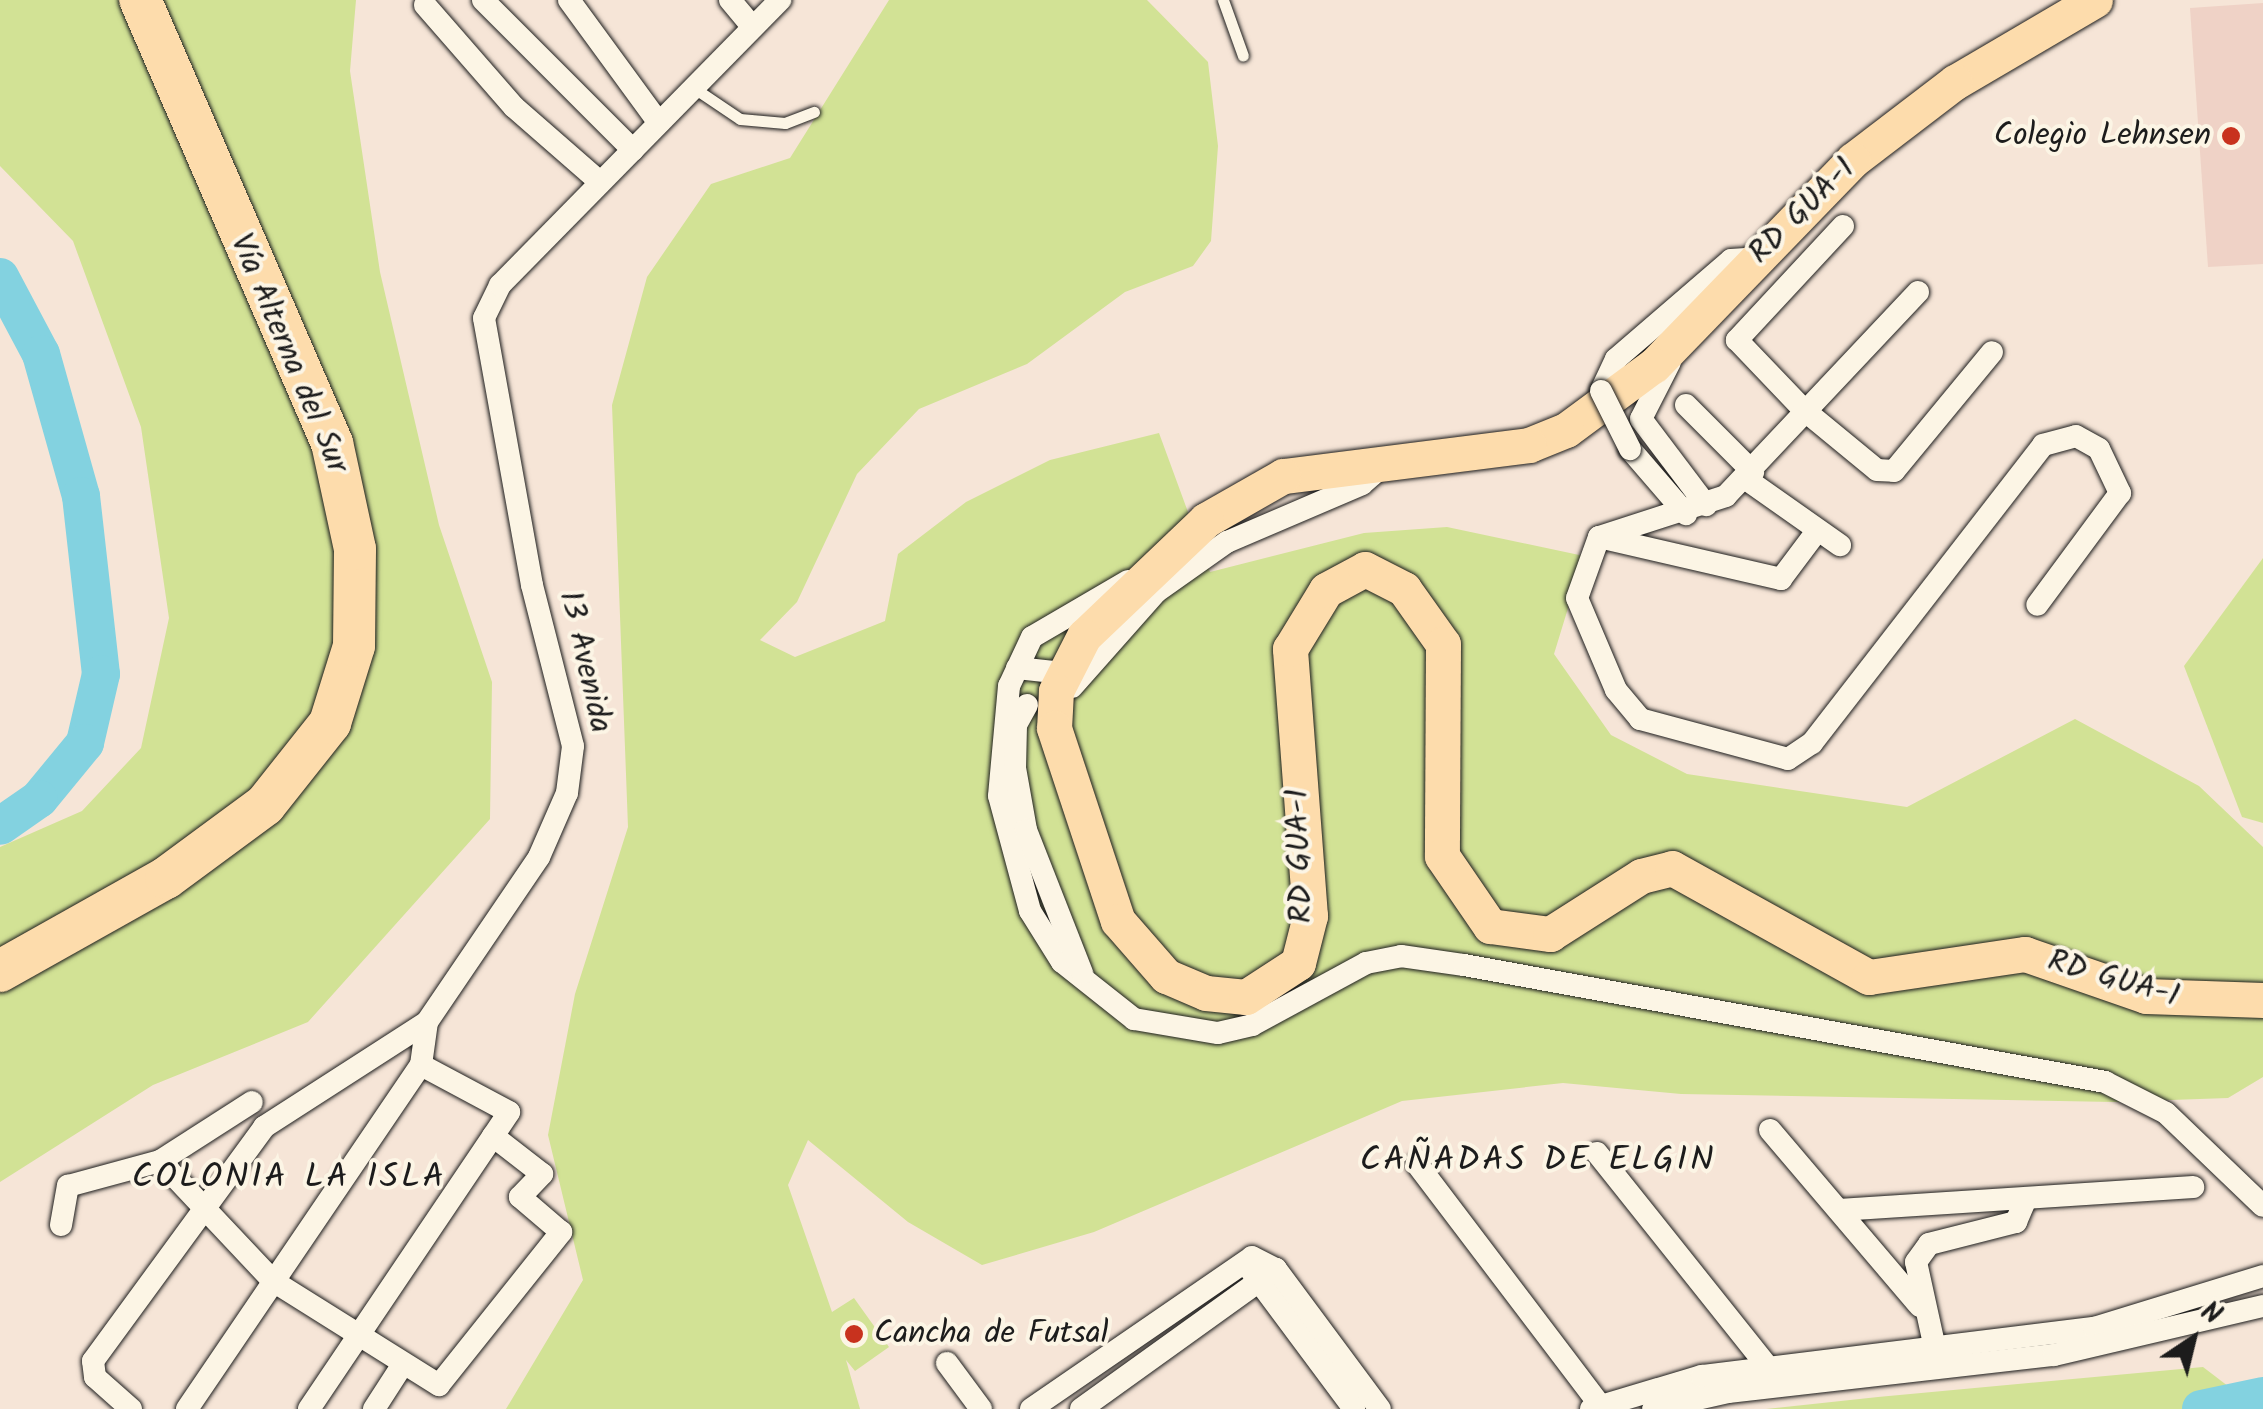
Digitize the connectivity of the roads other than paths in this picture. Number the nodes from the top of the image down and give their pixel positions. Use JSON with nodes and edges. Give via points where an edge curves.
{"nodes":[{"id":1,"x":113,"y":0,"type":"edge"},
{"id":2,"x":140,"y":0,"type":"edge"},
{"id":3,"x":483,"y":0,"type":"edge"},
{"id":4,"x":569,"y":0,"type":"edge"},
{"id":5,"x":730,"y":0,"type":"edge"},
{"id":6,"x":780,"y":0,"type":"edge"},
{"id":7,"x":1223,"y":0,"type":"edge"},
{"id":8,"x":2096,"y":0,"type":"edge"},
{"id":9,"x":425,"y":5,"type":"dead end"},
{"id":10,"x":753,"y":27,"type":"junction"},
{"id":11,"x":1243,"y":56,"type":"dead end"},
{"id":12,"x":694,"y":88,"type":"junction"},
{"id":13,"x":814,"y":112,"type":"dead end"},
{"id":14,"x":659,"y":123,"type":"junction"},
{"id":15,"x":632,"y":150,"type":"junction"},
{"id":16,"x":600,"y":182,"type":"junction"},
{"id":17,"x":1843,"y":226,"type":"dead end"},
{"id":18,"x":1757,"y":258,"type":"junction"},
{"id":19,"x":1918,"y":292,"type":"dead end"},
{"id":20,"x":1690,"y":329,"type":"junction"},
{"id":21,"x":1992,"y":352,"type":"dead end"},
{"id":22,"x":1686,"y":405,"type":"dead end"},
{"id":23,"x":1804,"y":410,"type":"junction"},
{"id":24,"x":1392,"y":458,"type":"junction"},
{"id":25,"x":1749,"y":475,"type":"junction"},
{"id":26,"x":1696,"y":509,"type":"junction"},
{"id":27,"x":1817,"y":531,"type":"junction"},
{"id":28,"x":1598,"y":536,"type":"junction"},
{"id":29,"x":1840,"y":545,"type":"dead end"},
{"id":30,"x":1139,"y":575,"type":"junction"},
{"id":31,"x":2037,"y":605,"type":"dead end"},
{"id":32,"x":1017,"y":668,"type":"junction"},
{"id":33,"x":1065,"y":683,"type":"junction"},
{"id":34,"x":1028,"y":705,"type":"dead end"},
{"id":35,"x":160,"y":867,"type":"junction"},
{"id":36,"x":0,"y":944,"type":"edge"},
{"id":37,"x":0,"y":971,"type":"edge"},
{"id":38,"x":1085,"y":981,"type":"junction"},
{"id":39,"x":2263,"y":1000,"type":"edge"},
{"id":40,"x":427,"y":1022,"type":"junction"},
{"id":41,"x":421,"y":1064,"type":"junction"},
{"id":42,"x":252,"y":1102,"type":"dead end"},
{"id":43,"x":1770,"y":1130,"type":"dead end"},
{"id":44,"x":493,"y":1136,"type":"junction"},
{"id":45,"x":1597,"y":1153,"type":"dead end"},
{"id":46,"x":160,"y":1161,"type":"junction"},
{"id":47,"x":1417,"y":1164,"type":"dead end"},
{"id":48,"x":2193,"y":1186,"type":"dead end"},
{"id":49,"x":2024,"y":1201,"type":"junction"},
{"id":50,"x":2263,"y":1206,"type":"edge"},
{"id":51,"x":1839,"y":1210,"type":"junction"},
{"id":52,"x":200,"y":1212,"type":"junction"},
{"id":53,"x":61,"y":1225,"type":"dead end"},
{"id":54,"x":1268,"y":1274,"type":"junction"},
{"id":55,"x":2263,"y":1276,"type":"edge"},
{"id":56,"x":273,"y":1281,"type":"junction"},
{"id":57,"x":2263,"y":1306,"type":"edge"},
{"id":58,"x":1922,"y":1310,"type":"junction"},
{"id":59,"x":359,"y":1330,"type":"junction"},
{"id":60,"x":1938,"y":1360,"type":"junction"},
{"id":61,"x":947,"y":1363,"type":"dead end"},
{"id":62,"x":403,"y":1364,"type":"junction"},
{"id":63,"x":1776,"y":1376,"type":"junction"},
{"id":64,"x":1358,"y":1404,"type":"edge"},
{"id":65,"x":1598,"y":1408,"type":"edge"},
{"id":66,"x":131,"y":1409,"type":"edge"},
{"id":67,"x":187,"y":1409,"type":"edge"},
{"id":68,"x":309,"y":1409,"type":"edge"},
{"id":69,"x":374,"y":1409,"type":"edge"},
{"id":70,"x":981,"y":1409,"type":"edge"},
{"id":71,"x":1032,"y":1409,"type":"edge"},
{"id":72,"x":1082,"y":1409,"type":"edge"},
{"id":73,"x":1653,"y":1409,"type":"edge"}],
"edges":[{"from":1,"to":35,"type":"highway","name":"Vía Alterna del Sur","via":[[311,451],[334,595],[310,709],[218,814]]},
{"from":2,"to":35,"type":"highway","name":"Vía Alterna del Sur","via":[[332,444],[357,600],[345,684],[302,762],[266,806]]},
{"from":3,"to":15,"type":"street"},
{"from":4,"to":14,"type":"street"},
{"from":5,"to":10,"type":"street"},
{"from":6,"to":10,"type":"street","name":"13 Avenida"},
{"from":7,"to":11,"type":"lane"},
{"from":8,"to":18,"type":"main road","name":"RD GUA-1","via":[[1940,93],[1852,160]]},
{"from":9,"to":16,"type":"street","via":[[514,107]]},
{"from":10,"to":12,"type":"street","name":"13 Avenida"},
{"from":12,"to":13,"type":"lane","via":[[740,119],[785,123]]},
{"from":12,"to":14,"type":"street","name":"13 Avenida"},
{"from":14,"to":15,"type":"street","name":"13 Avenida"},
{"from":15,"to":16,"type":"street","name":"13 Avenida"},
{"from":16,"to":40,"type":"street","name":"13 Avenida","via":[[500,285],[484,318],[532,585],[574,746],[568,794],[539,856]]},
{"from":17,"to":23,"type":"street","via":[[1736,340]]},
{"from":18,"to":20,"type":"main road","name":"RD GUA-1"},
{"from":18,"to":26,"type":"street","bridge":true,"via":[[1732,260],[1688,297],[1616,359],[1601,391],[1630,449]]},
{"from":19,"to":23,"type":"street"},
{"from":20,"to":24,"type":"main road","name":"RD GUA-1","via":[[1566,430],[1529,445]]},
{"from":20,"to":26,"type":"street","via":[[1640,419]]},
{"from":21,"to":23,"type":"street","via":[[1894,471],[1877,470]]},
{"from":22,"to":25,"type":"street"},
{"from":23,"to":25,"type":"street"},
{"from":24,"to":30,"type":"main road","name":"RD GUA-1","via":[[1283,476],[1206,520]]},
{"from":24,"to":33,"type":"street","via":[[1362,484],[1227,542],[1156,592]]},
{"from":25,"to":26,"type":"street"},
{"from":25,"to":27,"type":"street"},
{"from":26,"to":28,"type":"street"},
{"from":27,"to":28,"type":"street","via":[[1781,579]]},
{"from":27,"to":29,"type":"street"},
{"from":28,"to":31,"type":"street","via":[[1578,598],[1626,708],[1656,726],[1778,760],[1812,743],[2043,445],[2076,436],[2098,449],[2120,493]]},
{"from":30,"to":32,"type":"street","via":[[1032,637]]},
{"from":30,"to":33,"type":"main road","name":"RD GUA-1"},
{"from":32,"to":33,"type":"street"},
{"from":32,"to":38,"type":"street","via":[[999,796],[1030,911]]},
{"from":33,"to":39,"type":"main road","name":"RD GUA-1","via":[[1054,728],[1118,921],[1166,976],[1206,993],[1246,997],[1298,963],[1310,916],[1290,648],[1326,590],[1365,570],[1404,589],[1443,644],[1442,856],[1490,926],[1550,934],[1641,876],[1672,868],[1868,977],[2024,954],[2146,996]]},
{"from":34,"to":38,"type":"street","via":[[1016,725],[1026,830]]},
{"from":35,"to":36,"type":"highway","name":"Vía Alterna del Sur"},
{"from":35,"to":37,"type":"highway","name":"Vía Alterna del Sur"},
{"from":38,"to":50,"type":"street","via":[[1134,1018],[1218,1033],[1252,1025],[1366,963],[1401,956],[2106,1082],[2166,1113]]},
{"from":40,"to":41,"type":"street","name":"13 Avenida"},
{"from":40,"to":52,"type":"street","via":[[264,1126]]},
{"from":41,"to":44,"type":"street","via":[[510,1112]]},
{"from":41,"to":56,"type":"street","name":"13 Avenida"},
{"from":42,"to":46,"type":"street"},
{"from":43,"to":51,"type":"street"},
{"from":44,"to":59,"type":"street"},
{"from":44,"to":62,"type":"street","via":[[542,1174],[520,1197],[561,1232],[446,1380],[430,1384]]},
{"from":45,"to":63,"type":"street"},
{"from":46,"to":52,"type":"street"},
{"from":46,"to":53,"type":"street","via":[[68,1186]]},
{"from":47,"to":65,"type":"street"},
{"from":48,"to":49,"type":"street"},
{"from":49,"to":51,"type":"street"},
{"from":49,"to":58,"type":"street","via":[[2016,1222],[1929,1244],[1916,1262]]},
{"from":51,"to":58,"type":"street"},
{"from":52,"to":56,"type":"street"},
{"from":52,"to":66,"type":"street","via":[[93,1361],[95,1377]]},
{"from":54,"to":64,"type":"street"},
{"from":54,"to":71,"type":"street","via":[[1266,1258],[1243,1262]]},
{"from":54,"to":72,"type":"street"},
{"from":55,"to":60,"type":"street","via":[[2094,1328]]},
{"from":56,"to":59,"type":"street"},
{"from":56,"to":67,"type":"street","name":"13 Avenida"},
{"from":57,"to":60,"type":"street","via":[[2054,1355]]},
{"from":58,"to":60,"type":"street"},
{"from":59,"to":62,"type":"street"},
{"from":59,"to":68,"type":"street"},
{"from":60,"to":63,"type":"street"},
{"from":61,"to":70,"type":"street"},
{"from":62,"to":69,"type":"street"},
{"from":63,"to":65,"type":"street"},
{"from":63,"to":73,"type":"street"}]}
